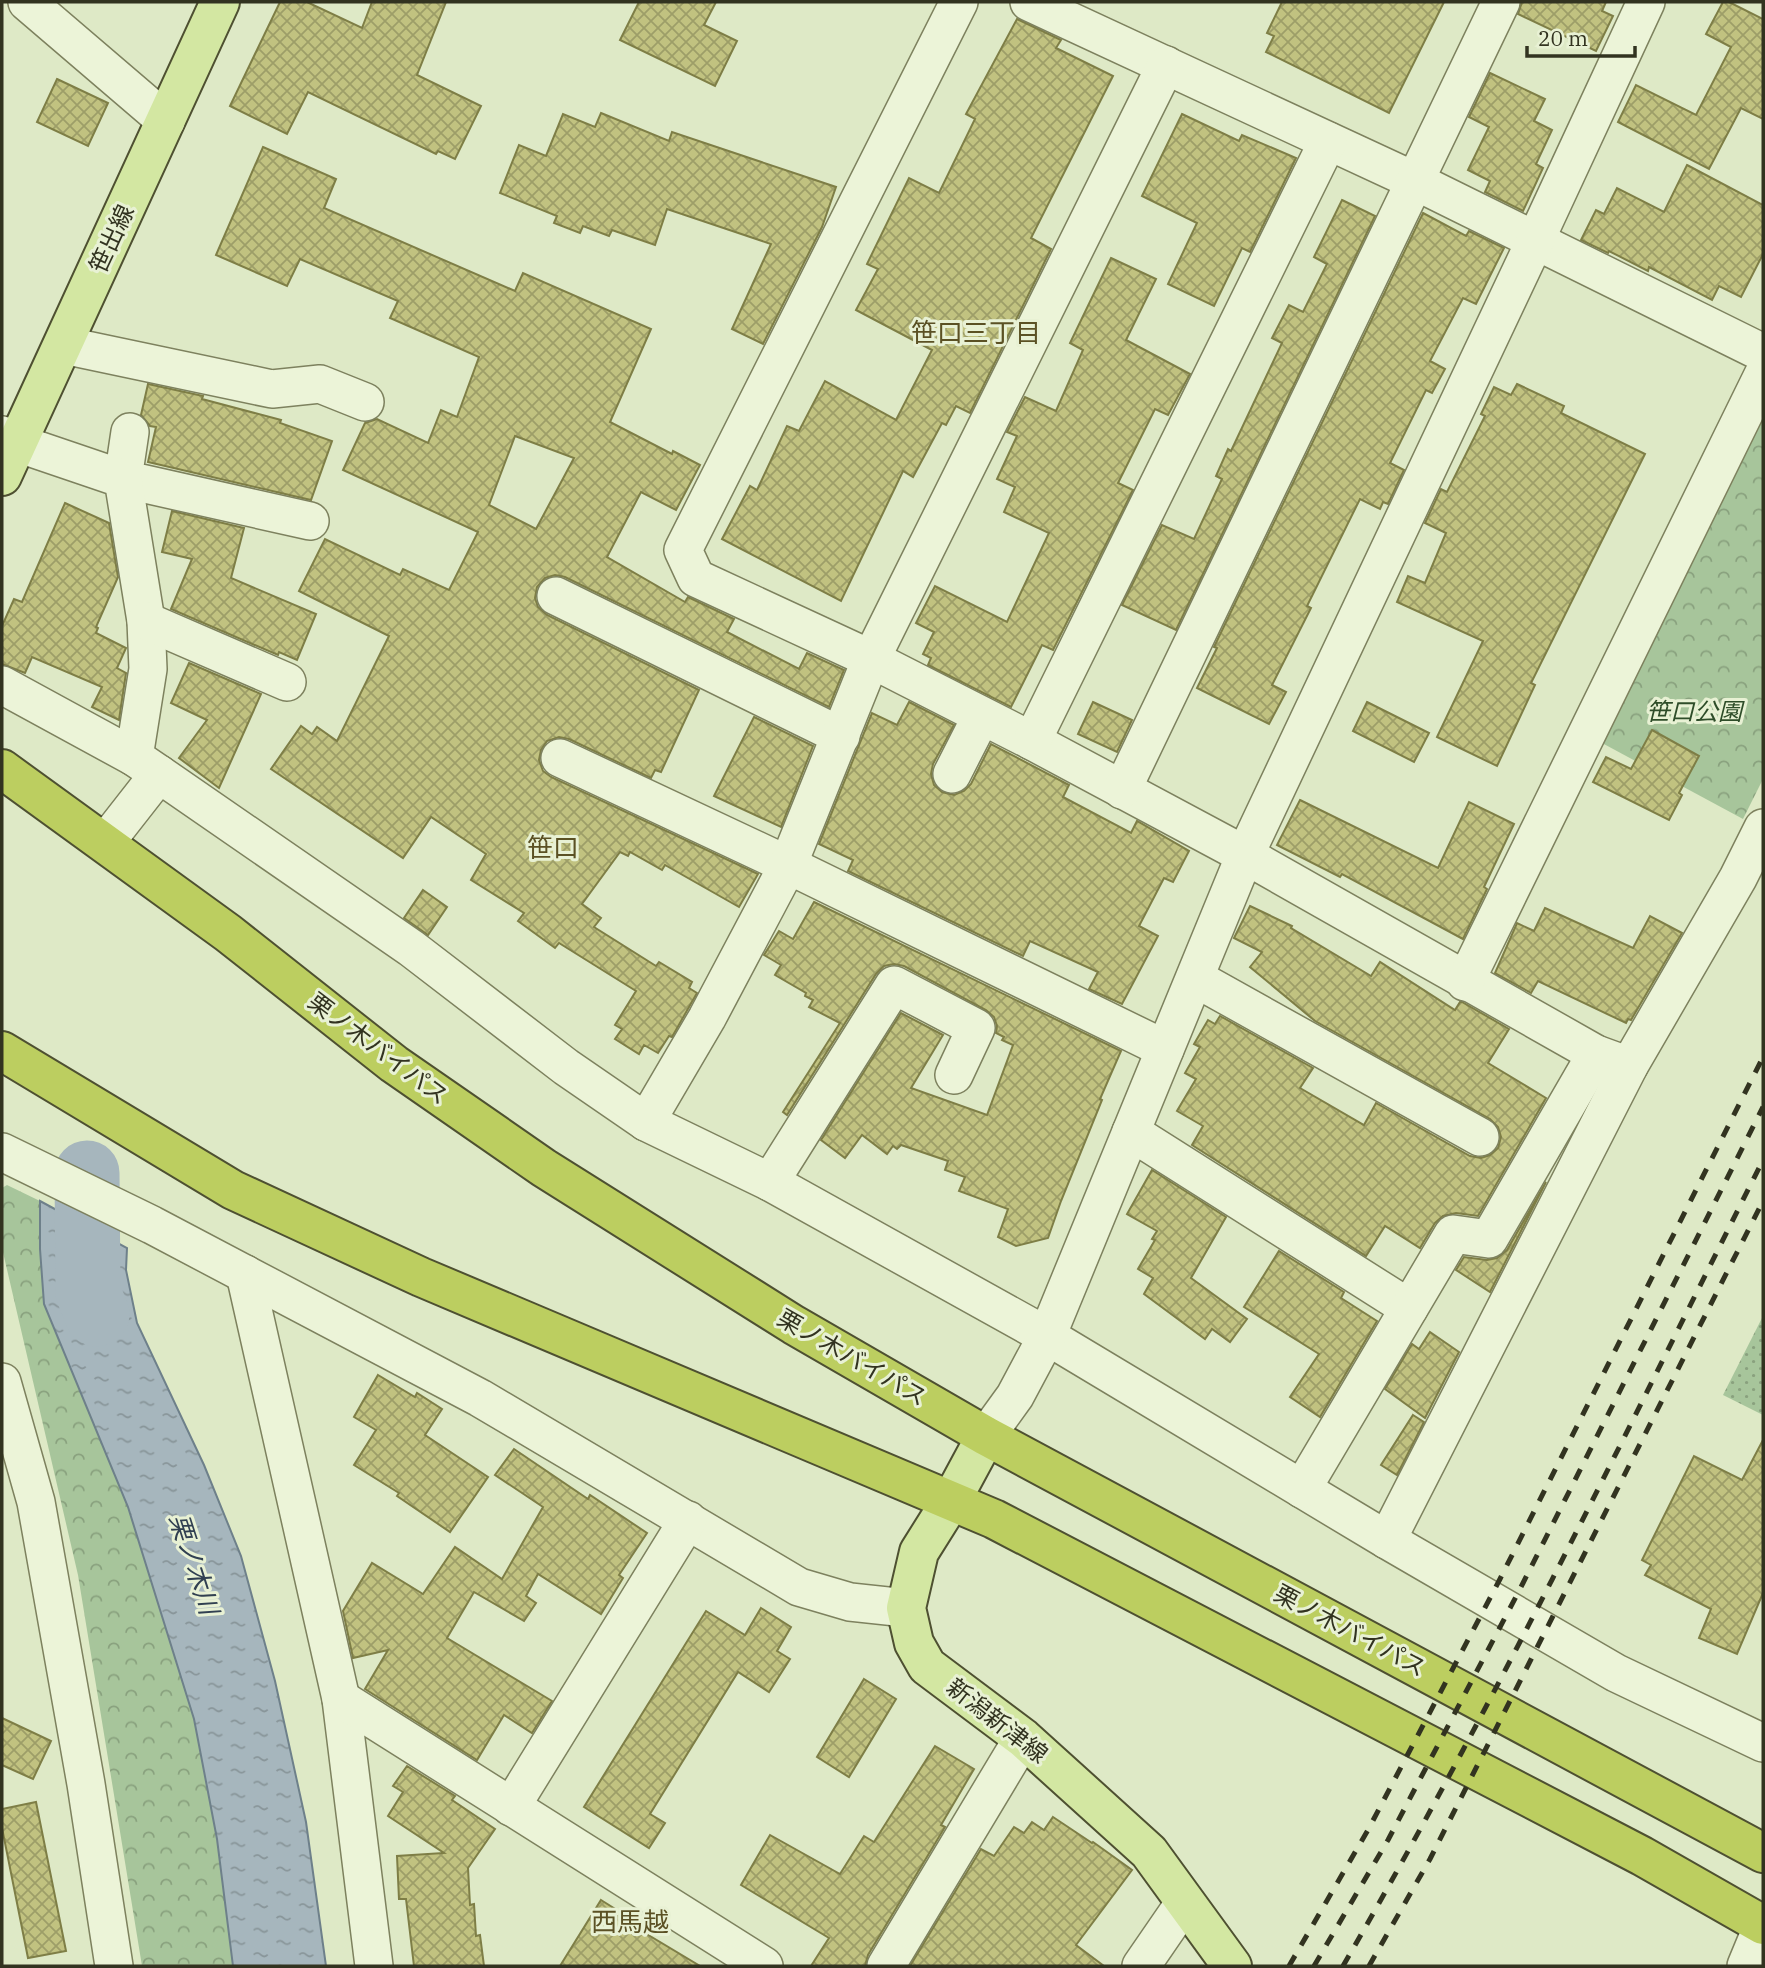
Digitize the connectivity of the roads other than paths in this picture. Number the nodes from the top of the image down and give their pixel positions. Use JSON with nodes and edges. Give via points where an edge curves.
{"nodes":[{"id":1,"x":27,"y":2,"type":"edge"},
{"id":2,"x":220,"y":2,"type":"edge"},
{"id":3,"x":960,"y":2,"type":"edge"},
{"id":4,"x":1029,"y":2,"type":"edge"},
{"id":5,"x":1501,"y":2,"type":"edge"},
{"id":6,"x":1646,"y":2,"type":"edge"},
{"id":7,"x":1166,"y":65,"type":"junction"},
{"id":8,"x":166,"y":121,"type":"junction"},
{"id":9,"x":1328,"y":141,"type":"junction"},
{"id":10,"x":1417,"y":182,"type":"junction"},
{"id":11,"x":1536,"y":239,"type":"junction"},
{"id":12,"x":63,"y":345,"type":"junction"},
{"id":13,"x":1763,"y":353,"type":"edge"},
{"id":14,"x":1763,"y":375,"type":"edge"},
{"id":15,"x":365,"y":402,"type":"dead end"},
{"id":16,"x":130,"y":432,"type":"dead end"},
{"id":17,"x":7,"y":451,"type":"edge"},
{"id":18,"x":123,"y":479,"type":"junction"},
{"id":19,"x":310,"y":521,"type":"dead end"},
{"id":20,"x":556,"y":596,"type":"dead end"},
{"id":21,"x":146,"y":621,"type":"junction"},
{"id":22,"x":871,"y":659,"type":"junction"},
{"id":23,"x":287,"y":681,"type":"dead end"},
{"id":24,"x":2,"y":685,"type":"edge"},
{"id":25,"x":981,"y":716,"type":"junction"},
{"id":26,"x":841,"y":736,"type":"junction"},
{"id":27,"x":1032,"y":741,"type":"junction"},
{"id":28,"x":560,"y":758,"type":"dead end"},
{"id":29,"x":146,"y":765,"type":"junction"},
{"id":30,"x":2,"y":769,"type":"edge"},
{"id":31,"x":953,"y":774,"type":"dead end"},
{"id":32,"x":1122,"y":790,"type":"junction"},
{"id":33,"x":1763,"y":828,"type":"edge"},
{"id":34,"x":106,"y":843,"type":"junction"},
{"id":35,"x":1244,"y":855,"type":"junction"},
{"id":36,"x":788,"y":865,"type":"junction"},
{"id":37,"x":1195,"y":978,"type":"junction"},
{"id":38,"x":1465,"y":982,"type":"junction"},
{"id":39,"x":1165,"y":1049,"type":"junction"},
{"id":40,"x":2,"y":1051,"type":"edge"},
{"id":41,"x":1612,"y":1060,"type":"junction"},
{"id":42,"x":954,"y":1075,"type":"dead end"},
{"id":43,"x":646,"y":1122,"type":"junction"},
{"id":44,"x":1131,"y":1132,"type":"junction"},
{"id":45,"x":1480,"y":1136,"type":"dead end"},
{"id":46,"x":12,"y":1156,"type":"edge"},
{"id":47,"x":770,"y":1182,"type":"junction"},
{"id":48,"x":245,"y":1274,"type":"junction"},
{"id":49,"x":1409,"y":1308,"type":"junction"},
{"id":50,"x":1047,"y":1336,"type":"junction"},
{"id":51,"x":2,"y":1382,"type":"edge"},
{"id":52,"x":986,"y":1436,"type":"junction"},
{"id":53,"x":1302,"y":1489,"type":"junction"},
{"id":54,"x":951,"y":1501,"type":"junction"},
{"id":55,"x":688,"y":1520,"type":"junction"},
{"id":56,"x":1387,"y":1540,"type":"junction"},
{"id":57,"x":906,"y":1608,"type":"junction"},
{"id":58,"x":341,"y":1699,"type":"junction"},
{"id":59,"x":1023,"y":1738,"type":"junction"},
{"id":60,"x":1763,"y":1744,"type":"edge"},
{"id":61,"x":511,"y":1807,"type":"junction"},
{"id":62,"x":1763,"y":1853,"type":"edge"},
{"id":63,"x":1185,"y":1902,"type":"junction"},
{"id":64,"x":1763,"y":1925,"type":"edge"},
{"id":65,"x":114,"y":1966,"type":"edge"},
{"id":66,"x":374,"y":1966,"type":"edge"},
{"id":67,"x":764,"y":1966,"type":"edge"},
{"id":68,"x":886,"y":1966,"type":"edge"},
{"id":69,"x":1141,"y":1966,"type":"edge"},
{"id":70,"x":1232,"y":1966,"type":"edge"},
{"id":71,"x":1746,"y":1966,"type":"edge"}],
"edges":[{"from":1,"to":8,"type":"street"},
{"from":2,"to":8,"type":"main road","name":"笹出線"},
{"from":3,"to":22,"type":"street","via":[[682,550],[696,578]]},
{"from":4,"to":7,"type":"street"},
{"from":5,"to":10,"type":"street"},
{"from":6,"to":11,"type":"street"},
{"from":7,"to":9,"type":"street"},
{"from":7,"to":22,"type":"street"},
{"from":8,"to":12,"type":"main road","name":"笹出線"},
{"from":9,"to":10,"type":"street"},
{"from":9,"to":27,"type":"street"},
{"from":10,"to":11,"type":"street"},
{"from":10,"to":32,"type":"street"},
{"from":11,"to":13,"type":"street"},
{"from":11,"to":35,"type":"street"},
{"from":12,"to":15,"type":"street","via":[[272,389],[320,384]]},
{"from":12,"to":17,"type":"main road","name":"笹出線"},
{"from":14,"to":38,"type":"street"},
{"from":16,"to":18,"type":"street"},
{"from":17,"to":18,"type":"street"},
{"from":18,"to":19,"type":"street"},
{"from":18,"to":21,"type":"street"},
{"from":20,"to":26,"type":"street"},
{"from":21,"to":23,"type":"street"},
{"from":21,"to":29,"type":"street"},
{"from":22,"to":25,"type":"street"},
{"from":22,"to":26,"type":"street"},
{"from":24,"to":29,"type":"street"},
{"from":25,"to":27,"type":"street"},
{"from":25,"to":31,"type":"street"},
{"from":26,"to":36,"type":"street"},
{"from":27,"to":32,"type":"street"},
{"from":28,"to":36,"type":"street"},
{"from":29,"to":34,"type":"street"},
{"from":29,"to":43,"type":"street","via":[[411,948]]},
{"from":30,"to":34,"type":"highway","name":"栗ノ木バイパス"},
{"from":32,"to":35,"type":"street"},
{"from":33,"to":41,"type":"street","via":[[1738,878]]},
{"from":34,"to":52,"type":"highway","name":"栗ノ木バイパス","via":[[394,1064],[544,1168],[794,1325]]},
{"from":35,"to":37,"type":"street"},
{"from":35,"to":38,"type":"street"},
{"from":36,"to":39,"type":"street"},
{"from":36,"to":43,"type":"street"},
{"from":37,"to":39,"type":"street"},
{"from":37,"to":45,"type":"street"},
{"from":38,"to":41,"type":"street"},
{"from":39,"to":44,"type":"street"},
{"from":40,"to":54,"type":"highway","via":[[233,1190],[421,1278]]},
{"from":41,"to":49,"type":"street","via":[[1489,1238],[1454,1234]]},
{"from":41,"to":56,"type":"street"},
{"from":42,"to":47,"type":"street","via":[[976,1028],[894,985]]},
{"from":43,"to":47,"type":"street"},
{"from":44,"to":49,"type":"street"},
{"from":44,"to":50,"type":"street"},
{"from":46,"to":48,"type":"street"},
{"from":47,"to":50,"type":"street"},
{"from":48,"to":55,"type":"street","via":[[480,1398]]},
{"from":48,"to":58,"type":"street"},
{"from":49,"to":53,"type":"street"},
{"from":50,"to":52,"type":"street","via":[[1015,1396]]},
{"from":50,"to":53,"type":"street"},
{"from":51,"to":65,"type":"street","via":[[36,1502]]},
{"from":52,"to":54,"type":"main road","name":"新潟新津線"},
{"from":52,"to":62,"type":"highway","name":"栗ノ木バイパス"},
{"from":53,"to":56,"type":"street"},
{"from":54,"to":57,"type":"main road","name":"新潟新津線","via":[[919,1552]]},
{"from":54,"to":64,"type":"highway","via":[[1260,1656],[1642,1856]]},
{"from":55,"to":57,"type":"street","via":[[799,1587],[850,1602]]},
{"from":55,"to":61,"type":"street"},
{"from":56,"to":60,"type":"street","via":[[1616,1673]]},
{"from":57,"to":59,"type":"main road","name":"新潟新津線","via":[[914,1643],[927,1666]]},
{"from":58,"to":61,"type":"street"},
{"from":58,"to":66,"type":"street"},
{"from":59,"to":63,"type":"main road","name":"新潟新津線","via":[[1149,1852]]},
{"from":59,"to":68,"type":"street"},
{"from":61,"to":67,"type":"street"},
{"from":63,"to":69,"type":"street"},
{"from":63,"to":70,"type":"main road","name":"新潟新津線"},
{"from":64,"to":71,"type":"street"}]}
